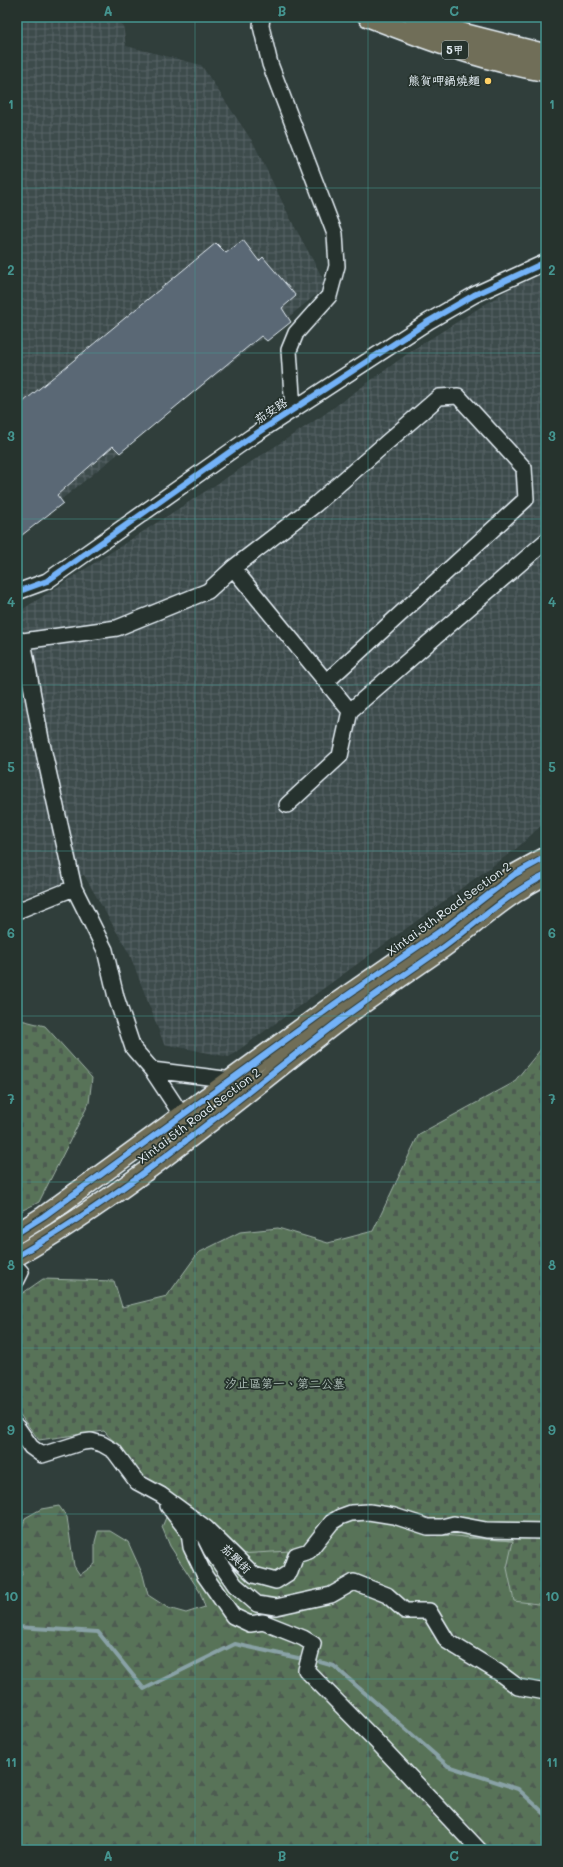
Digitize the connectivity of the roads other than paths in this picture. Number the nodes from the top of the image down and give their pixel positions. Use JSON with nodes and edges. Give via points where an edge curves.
{"nodes":[{"id":1,"x":262,"y":17,"type":"edge"},
{"id":2,"x":368,"y":17,"type":"edge"},
{"id":3,"x":414,"y":17,"type":"edge"},
{"id":4,"x":546,"y":54,"type":"edge"},
{"id":5,"x":546,"y":72,"type":"edge"},
{"id":6,"x":546,"y":262,"type":"edge"},
{"id":7,"x":293,"y":410,"type":"junction"},
{"id":8,"x":546,"y":541,"type":"edge"},
{"id":9,"x":233,"y":568,"type":"junction"},
{"id":10,"x":17,"y":592,"type":"edge"},
{"id":11,"x":20,"y":640,"type":"edge"},
{"id":12,"x":326,"y":682,"type":"junction"},
{"id":13,"x":350,"y":711,"type":"junction"},
{"id":14,"x":287,"y":805,"type":"dead end"},
{"id":15,"x":546,"y":857,"type":"edge"},
{"id":16,"x":546,"y":875,"type":"edge"},
{"id":17,"x":74,"y":888,"type":"junction"},
{"id":18,"x":17,"y":911,"type":"edge"},
{"id":19,"x":152,"y":1070,"type":"junction"},
{"id":20,"x":234,"y":1078,"type":"junction"},
{"id":21,"x":248,"y":1093,"type":"junction"},
{"id":22,"x":182,"y":1117,"type":"junction"},
{"id":23,"x":193,"y":1137,"type":"junction"},
{"id":24,"x":17,"y":1234,"type":"edge"},
{"id":25,"x":17,"y":1256,"type":"edge"},
{"id":26,"x":17,"y":1268,"type":"edge"},
{"id":27,"x":17,"y":1280,"type":"edge"},
{"id":28,"x":17,"y":1427,"type":"edge"},
{"id":29,"x":161,"y":1495,"type":"junction"},
{"id":30,"x":198,"y":1522,"type":"junction"},
{"id":31,"x":546,"y":1531,"type":"edge"},
{"id":32,"x":546,"y":1692,"type":"edge"},
{"id":33,"x":479,"y":1850,"type":"edge"}],
"edges":[{"from":1,"to":7,"type":"street","via":[[261,26],[270,64],[335,234],[337,266],[329,296],[296,333],[289,350]]},
{"from":2,"to":5,"type":"main road","number":"5甲","via":[[433,43]]},
{"from":3,"to":4,"type":"main road","number":"5甲","via":[[466,34]]},
{"from":6,"to":7,"type":"street","name":"茄安路","via":[[474,295],[429,321]]},
{"from":7,"to":10,"type":"street","name":"茄安路","via":[[251,436],[47,581]]},
{"from":8,"to":13,"type":"street"},
{"from":9,"to":11,"type":"street","via":[[208,591],[117,628]]},
{"from":9,"to":12,"type":"street"},
{"from":9,"to":12,"type":"street","via":[[316,504],[439,397],[458,396],[524,468],[526,499]]},
{"from":11,"to":17,"type":"street"},
{"from":12,"to":13,"type":"street"},
{"from":13,"to":14,"type":"street","via":[[340,756]]},
{"from":15,"to":20,"type":"main road","name":"Xintai 5th Road Section 2","via":[[515,874]]},
{"from":16,"to":21,"type":"main road","name":"Xintai 5th Road Section 2","via":[[528,884],[341,1020]]},
{"from":17,"to":18,"type":"street"},
{"from":17,"to":19,"type":"street","via":[[105,950],[116,997],[133,1048]]},
{"from":19,"to":20,"type":"street"},
{"from":19,"to":22,"type":"street"},
{"from":20,"to":21,"type":"street"},
{"from":20,"to":22,"type":"main road","name":"Xintai 5th Road Section 2"},
{"from":21,"to":23,"type":"main road","name":"Xintai 5th Road Section 2"},
{"from":22,"to":23,"type":"street"},
{"from":22,"to":24,"type":"main road","name":"Xintai 5th Road Section 2"},
{"from":23,"to":25,"type":"main road","name":"Xintai 5th Road Section 2","via":[[55,1234]]},
{"from":26,"to":27,"type":"street","via":[[22,1272]]},
{"from":28,"to":29,"type":"street","name":"茄興街","via":[[31,1447],[42,1455],[83,1442],[102,1444],[114,1451],[137,1482]]},
{"from":29,"to":30,"type":"street","name":"茄興街"},
{"from":29,"to":33,"type":"street","via":[[189,1533],[191,1546],[205,1576],[233,1616],[250,1624],[263,1622],[313,1644],[306,1670]]},
{"from":30,"to":31,"type":"street","name":"茄興街","via":[[254,1575],[276,1581],[290,1572],[296,1554],[309,1551],[332,1522],[351,1513],[369,1512],[394,1516],[428,1527],[454,1524],[486,1530]]},
{"from":30,"to":32,"type":"street","via":[[211,1550],[235,1585],[257,1604],[276,1608],[332,1595],[354,1582],[387,1596],[405,1611],[429,1611],[447,1641],[518,1687]]}]}
